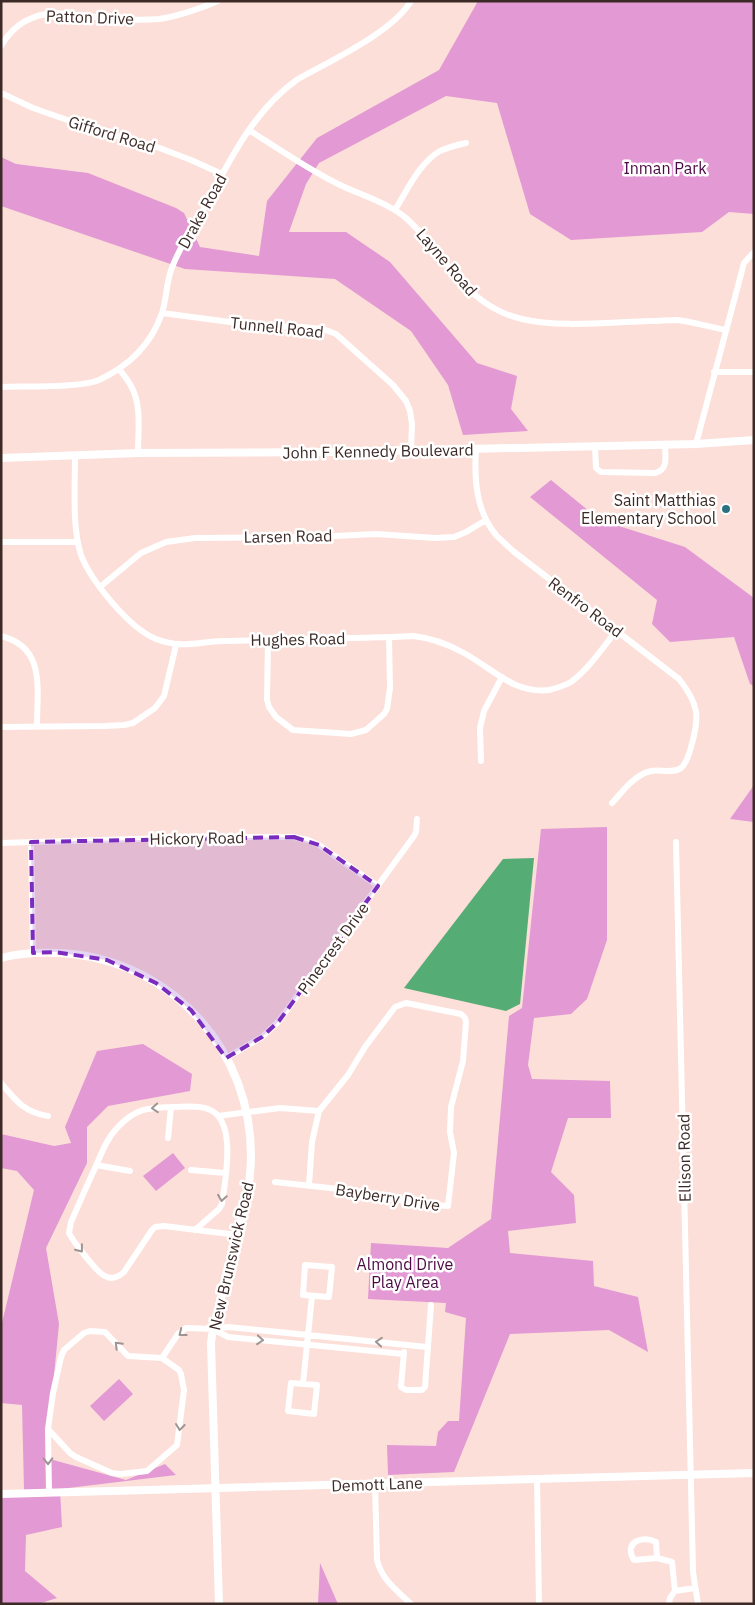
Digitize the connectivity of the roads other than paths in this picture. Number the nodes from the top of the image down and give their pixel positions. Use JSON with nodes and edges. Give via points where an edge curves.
{"nodes":[{"id":1,"x":218,"y":1,"type":"edge"},
{"id":2,"x":411,"y":1,"type":"edge"},
{"id":3,"x":1,"y":46,"type":"edge"},
{"id":4,"x":1,"y":94,"type":"edge"},
{"id":5,"x":249,"y":130,"type":"junction"},
{"id":6,"x":466,"y":143,"type":"dead end"},
{"id":7,"x":222,"y":174,"type":"junction"},
{"id":8,"x":395,"y":210,"type":"junction"},
{"id":9,"x":754,"y":252,"type":"edge"},
{"id":10,"x":162,"y":313,"type":"junction"},
{"id":11,"x":726,"y":330,"type":"junction"},
{"id":12,"x":119,"y":369,"type":"junction"},
{"id":13,"x":714,"y":372,"type":"junction"},
{"id":14,"x":754,"y":372,"type":"edge"},
{"id":15,"x":1,"y":386,"type":"edge"},
{"id":16,"x":754,"y":440,"type":"edge"},
{"id":17,"x":696,"y":444,"type":"junction"},
{"id":18,"x":665,"y":445,"type":"junction"},
{"id":19,"x":595,"y":446,"type":"junction"},
{"id":20,"x":476,"y":449,"type":"junction"},
{"id":21,"x":412,"y":450,"type":"junction"},
{"id":22,"x":138,"y":453,"type":"junction"},
{"id":23,"x":75,"y":457,"type":"junction"},
{"id":24,"x":1,"y":458,"type":"edge"},
{"id":25,"x":486,"y":520,"type":"junction"},
{"id":26,"x":1,"y":542,"type":"edge"},
{"id":27,"x":78,"y":542,"type":"junction"},
{"id":28,"x":100,"y":587,"type":"junction"},
{"id":29,"x":617,"y":630,"type":"junction"},
{"id":30,"x":1,"y":636,"type":"edge"},
{"id":31,"x":389,"y":637,"type":"junction"},
{"id":32,"x":268,"y":640,"type":"junction"},
{"id":33,"x":176,"y":645,"type":"junction"},
{"id":34,"x":502,"y":677,"type":"junction"},
{"id":35,"x":37,"y":726,"type":"junction"},
{"id":36,"x":1,"y":727,"type":"edge"},
{"id":37,"x":481,"y":760,"type":"dead end"},
{"id":38,"x":612,"y":803,"type":"dead end"},
{"id":39,"x":417,"y":819,"type":"dead end"},
{"id":40,"x":1,"y":842,"type":"edge"},
{"id":41,"x":31,"y":842,"type":"junction"},
{"id":42,"x":676,"y":842,"type":"dead end"},
{"id":43,"x":378,"y":886,"type":"junction"},
{"id":44,"x":33,"y":953,"type":"junction"},
{"id":45,"x":1,"y":958,"type":"edge"},
{"id":46,"x":226,"y":1058,"type":"junction"},
{"id":47,"x":1,"y":1082,"type":"edge"},
{"id":48,"x":171,"y":1107,"type":"junction"},
{"id":49,"x":319,"y":1111,"type":"junction"},
{"id":50,"x":247,"y":1112,"type":"junction"},
{"id":51,"x":48,"y":1116,"type":"dead end"},
{"id":52,"x":218,"y":1116,"type":"junction"},
{"id":53,"x":168,"y":1138,"type":"dead end"},
{"id":54,"x":96,"y":1165,"type":"junction"},
{"id":55,"x":191,"y":1170,"type":"dead end"},
{"id":56,"x":130,"y":1171,"type":"dead end"},
{"id":57,"x":226,"y":1173,"type":"junction"},
{"id":58,"x":275,"y":1182,"type":"dead end"},
{"id":59,"x":309,"y":1185,"type":"junction"},
{"id":60,"x":194,"y":1230,"type":"junction"},
{"id":61,"x":238,"y":1235,"type":"junction"},
{"id":62,"x":312,"y":1296,"type":"junction"},
{"id":63,"x":431,"y":1305,"type":"dead end"},
{"id":64,"x":213,"y":1329,"type":"junction"},
{"id":65,"x":308,"y":1335,"type":"junction"},
{"id":66,"x":307,"y":1344,"type":"junction"},
{"id":67,"x":405,"y":1344,"type":"junction"},
{"id":68,"x":427,"y":1347,"type":"junction"},
{"id":69,"x":404,"y":1354,"type":"junction"},
{"id":70,"x":162,"y":1358,"type":"junction"},
{"id":71,"x":303,"y":1384,"type":"junction"},
{"id":72,"x":48,"y":1429,"type":"junction"},
{"id":73,"x":754,"y":1473,"type":"edge"},
{"id":74,"x":691,"y":1474,"type":"junction"},
{"id":75,"x":537,"y":1478,"type":"junction"},
{"id":76,"x":375,"y":1484,"type":"junction"},
{"id":77,"x":215,"y":1488,"type":"junction"},
{"id":78,"x":49,"y":1493,"type":"junction"},
{"id":79,"x":1,"y":1494,"type":"edge"},
{"id":80,"x":657,"y":1558,"type":"junction"},
{"id":81,"x":695,"y":1588,"type":"junction"},
{"id":82,"x":675,"y":1591,"type":"junction"},
{"id":83,"x":219,"y":1604,"type":"edge"},
{"id":84,"x":411,"y":1604,"type":"edge"},
{"id":85,"x":539,"y":1604,"type":"edge"},
{"id":86,"x":669,"y":1604,"type":"edge"},
{"id":87,"x":698,"y":1604,"type":"edge"}],
"edges":[{"from":1,"to":3,"type":"street","name":"Patton Drive","via":[[159,19],[44,13],[14,28]]},
{"from":2,"to":5,"type":"street","name":"Drake Road","via":[[380,33],[286,87]]},
{"from":4,"to":7,"type":"street","name":"Gifford Road","via":[[96,130],[156,147]]},
{"from":5,"to":7,"type":"street","name":"Drake Road"},
{"from":5,"to":8,"type":"street","name":"Layne Road","via":[[336,183]]},
{"from":6,"to":8,"type":"street","via":[[430,158]]},
{"from":7,"to":10,"type":"street","name":"Drake Road","via":[[172,266]]},
{"from":8,"to":11,"type":"street","name":"Layne Road","via":[[422,233],[466,288],[482,302],[520,319],[568,323],[677,320]]},
{"from":9,"to":11,"type":"street","via":[[744,263]]},
{"from":10,"to":12,"type":"street","name":"Drake Road","via":[[144,348]]},
{"from":10,"to":21,"type":"street","name":"Tunnell Road","via":[[259,326],[323,329],[336,334],[394,385],[406,401],[412,424]]},
{"from":11,"to":13,"type":"street"},
{"from":12,"to":15,"type":"street","name":"Drake Road","via":[[97,381]]},
{"from":12,"to":22,"type":"street","via":[[135,395]]},
{"from":13,"to":14,"type":"street"},
{"from":13,"to":17,"type":"street"},
{"from":16,"to":17,"type":"street","name":"John F Kennedy Boulevard"},
{"from":17,"to":18,"type":"street","name":"John F Kennedy Boulevard"},
{"from":18,"to":19,"type":"street","name":"John F Kennedy Boulevard"},
{"from":18,"to":19,"type":"street","via":[[665,467],[655,473],[601,472],[596,468]]},
{"from":19,"to":20,"type":"street","name":"John F Kennedy Boulevard"},
{"from":20,"to":21,"type":"street","name":"John F Kennedy Boulevard"},
{"from":20,"to":25,"type":"street","name":"Renfro Road","via":[[477,493]]},
{"from":21,"to":22,"type":"street","name":"John F Kennedy Boulevard"},
{"from":22,"to":23,"type":"street","name":"John F Kennedy Boulevard"},
{"from":23,"to":24,"type":"street","name":"John F Kennedy Boulevard"},
{"from":23,"to":27,"type":"street","name":"Hughes Road"},
{"from":25,"to":28,"type":"street","name":"Larsen Road","via":[[454,537],[376,534],[195,538],[166,542],[141,553]]},
{"from":25,"to":29,"type":"street","name":"Renfro Road","via":[[514,551]]},
{"from":26,"to":27,"type":"street"},
{"from":27,"to":28,"type":"street","name":"Hughes Road","via":[[91,575]]},
{"from":28,"to":33,"type":"street","name":"Hughes Road","via":[[142,632]]},
{"from":29,"to":34,"type":"street","name":"Hughes Road","via":[[572,681],[559,688],[532,690]]},
{"from":29,"to":38,"type":"street","name":"Renfro Road","via":[[679,680],[689,692],[698,720],[686,761],[677,770],[646,772]]},
{"from":30,"to":35,"type":"street","via":[[20,644],[36,669]]},
{"from":31,"to":32,"type":"street","name":"Hughes Road"},
{"from":31,"to":32,"type":"street","via":[[387,709],[366,730],[351,734],[294,730],[276,717],[268,700]]},
{"from":31,"to":34,"type":"street","name":"Hughes Road","via":[[432,638]]},
{"from":32,"to":33,"type":"street","name":"Hughes Road"},
{"from":33,"to":35,"type":"street","via":[[164,696],[141,719],[124,725]]},
{"from":34,"to":37,"type":"street","via":[[484,712],[480,728]]},
{"from":35,"to":36,"type":"street"},
{"from":39,"to":43,"type":"street","name":"Pinecrest Drive","via":[[414,836]]},
{"from":40,"to":41,"type":"street","name":"Hickory Road"},
{"from":41,"to":43,"type":"street","name":"Hickory Road","via":[[294,837],[319,845]]},
{"from":41,"to":44,"type":"street"},
{"from":42,"to":74,"type":"street","name":"Ellison Road"},
{"from":43,"to":46,"type":"street","name":"Pinecrest Drive","via":[[279,1021],[262,1037]]},
{"from":44,"to":45,"type":"street","name":"New Brunswick Road"},
{"from":44,"to":46,"type":"street","name":"New Brunswick Road","via":[[94,957],[126,967],[156,983],[191,1010]]},
{"from":46,"to":50,"type":"street","name":"New Brunswick Road","via":[[240,1087]]},
{"from":47,"to":51,"type":"street","via":[[29,1110]]},
{"from":48,"to":52,"type":"street","via":[[207,1108]]},
{"from":48,"to":53,"type":"street"},
{"from":48,"to":54,"type":"street","one_way":true,"via":[[143,1109],[131,1115],[111,1134]]},
{"from":49,"to":50,"type":"street","via":[[280,1108]]},
{"from":49,"to":59,"type":"street","name":"Bayberry Drive","via":[[312,1142]]},
{"from":49,"to":59,"type":"street","name":"Bayberry Drive","via":[[399,1004],[453,1011],[465,1018],[463,1061],[452,1108],[450,1132],[454,1153],[448,1206]]},
{"from":50,"to":52,"type":"street"},
{"from":50,"to":61,"type":"street","name":"New Brunswick Road","via":[[250,1172]]},
{"from":52,"to":57,"type":"street","via":[[228,1142]]},
{"from":54,"to":56,"type":"street"},
{"from":54,"to":60,"type":"street","one_way":true,"via":[[69,1232],[104,1276],[121,1275],[156,1227]]},
{"from":55,"to":57,"type":"street"},
{"from":57,"to":60,"type":"street","one_way":true,"via":[[221,1207]]},
{"from":58,"to":59,"type":"street"},
{"from":60,"to":61,"type":"street"},
{"from":61,"to":64,"type":"street","name":"New Brunswick Road"},
{"from":62,"to":62,"type":"street","via":[[330,1297],[332,1267],[305,1265],[303,1295]]},
{"from":62,"to":65,"type":"street"},
{"from":63,"to":68,"type":"street"},
{"from":64,"to":65,"type":"street","via":[[228,1327]]},
{"from":64,"to":66,"type":"street","one_way":true,"via":[[228,1337]]},
{"from":64,"to":70,"type":"street","one_way":true,"via":[[186,1328]]},
{"from":64,"to":77,"type":"street","name":"New Brunswick Road"},
{"from":65,"to":66,"type":"street"},
{"from":67,"to":65,"type":"street","one_way":true},
{"from":66,"to":69,"type":"street"},
{"from":66,"to":71,"type":"street"},
{"from":67,"to":68,"type":"street"},
{"from":67,"to":69,"type":"street"},
{"from":68,"to":69,"type":"street","via":[[425,1387],[422,1390],[402,1387]]},
{"from":70,"to":72,"type":"street","one_way":true,"via":[[128,1356],[105,1332],[90,1331],[80,1335],[61,1357]]},
{"from":70,"to":72,"type":"street","one_way":true,"via":[[179,1370],[183,1379],[180,1431],[174,1448],[147,1471],[112,1473],[70,1453]]},
{"from":71,"to":71,"type":"street","via":[[291,1383],[288,1411],[314,1414],[316,1385]]},
{"from":72,"to":78,"type":"street","one_way":true},
{"from":73,"to":74,"type":"street","name":"Demott Lane"},
{"from":74,"to":75,"type":"street","name":"Demott Lane"},
{"from":74,"to":81,"type":"street","name":"Ellison Road"},
{"from":75,"to":76,"type":"street","name":"Demott Lane"},
{"from":75,"to":85,"type":"street"},
{"from":76,"to":77,"type":"street","name":"Demott Lane"},
{"from":76,"to":84,"type":"street","via":[[380,1571]]},
{"from":77,"to":78,"type":"street","name":"Demott Lane"},
{"from":77,"to":83,"type":"street","name":"New Brunswick Road"},
{"from":78,"to":79,"type":"street","name":"Demott Lane"},
{"from":80,"to":80,"type":"street","via":[[634,1560],[634,1542],[651,1539],[656,1542]]},
{"from":80,"to":82,"type":"street","via":[[672,1562]]},
{"from":81,"to":82,"type":"street"},
{"from":81,"to":87,"type":"street","name":"Ellison Road"},
{"from":82,"to":86,"type":"street"}]}
